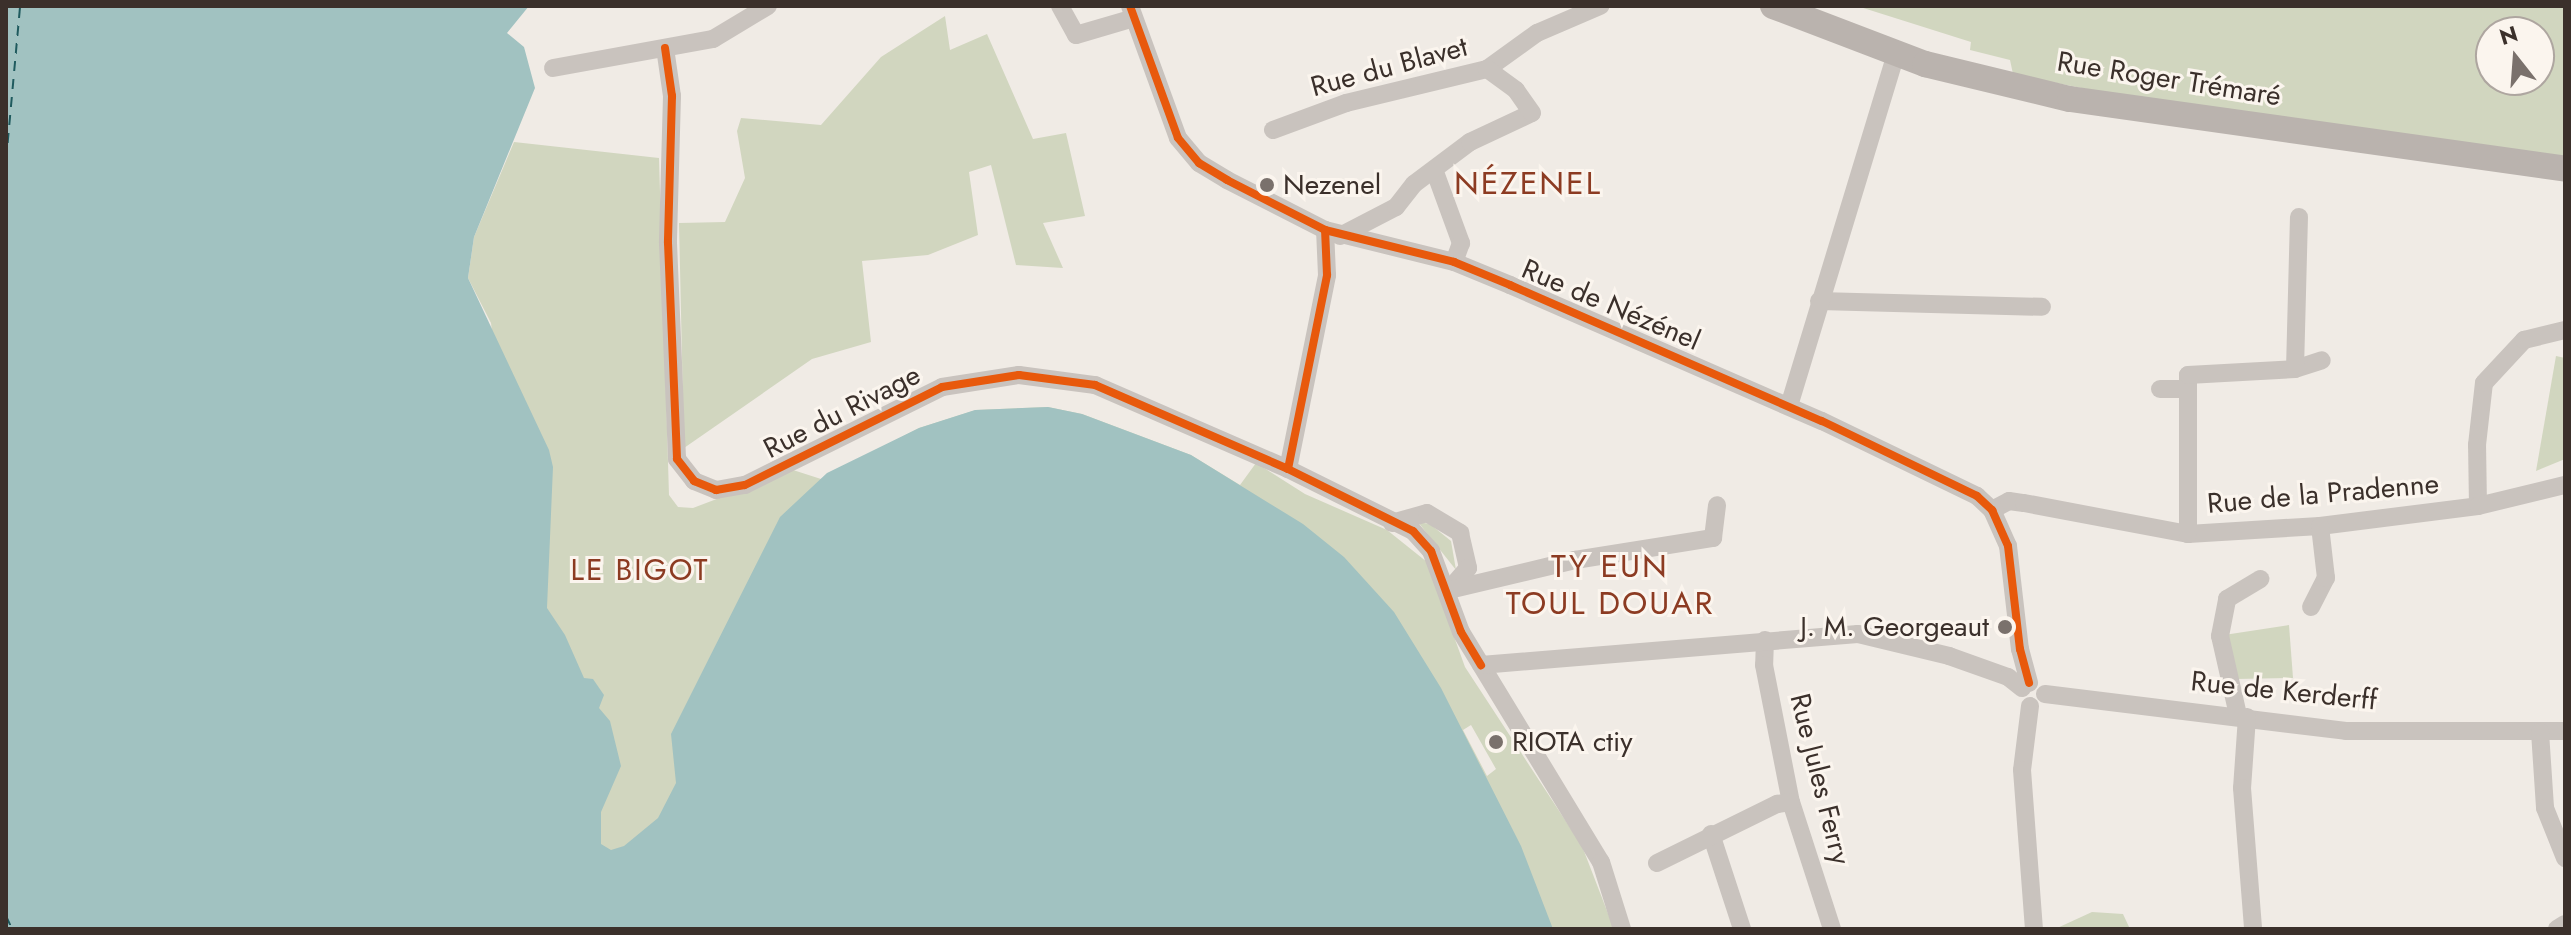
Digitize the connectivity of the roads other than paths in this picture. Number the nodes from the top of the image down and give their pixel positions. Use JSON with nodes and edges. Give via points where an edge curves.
{"nodes":[{"id":1,"x":768,"y":6,"type":"edge"},
{"id":2,"x":1060,"y":6,"type":"edge"},
{"id":3,"x":1600,"y":6,"type":"edge"},
{"id":4,"x":1773,"y":6,"type":"edge"},
{"id":5,"x":1132,"y":12,"type":"edge"},
{"id":6,"x":665,"y":48,"type":"junction"},
{"id":7,"x":1896,"y":53,"type":"junction"},
{"id":8,"x":553,"y":68,"type":"dead end"},
{"id":9,"x":1487,"y":69,"type":"junction"},
{"id":10,"x":1273,"y":130,"type":"dead end"},
{"id":11,"x":2565,"y":169,"type":"edge"},
{"id":12,"x":1435,"y":172,"type":"junction"},
{"id":13,"x":2299,"y":217,"type":"dead end"},
{"id":14,"x":1333,"y":233,"type":"junction"},
{"id":15,"x":1454,"y":262,"type":"junction"},
{"id":16,"x":1819,"y":301,"type":"junction"},
{"id":17,"x":2042,"y":307,"type":"dead end"},
{"id":18,"x":2565,"y":330,"type":"edge"},
{"id":19,"x":2322,"y":360,"type":"dead end"},
{"id":20,"x":2295,"y":369,"type":"junction"},
{"id":21,"x":2160,"y":389,"type":"dead end"},
{"id":22,"x":2188,"y":389,"type":"junction"},
{"id":23,"x":1789,"y":406,"type":"junction"},
{"id":24,"x":1288,"y":469,"type":"junction"},
{"id":25,"x":2565,"y":485,"type":"edge"},
{"id":26,"x":1717,"y":505,"type":"dead end"},
{"id":27,"x":2478,"y":506,"type":"junction"},
{"id":28,"x":1992,"y":510,"type":"junction"},
{"id":29,"x":1392,"y":523,"type":"junction"},
{"id":30,"x":2320,"y":526,"type":"junction"},
{"id":31,"x":2188,"y":534,"type":"junction"},
{"id":32,"x":2260,"y":579,"type":"dead end"},
{"id":33,"x":1449,"y":590,"type":"junction"},
{"id":34,"x":2311,"y":607,"type":"dead end"},
{"id":35,"x":1765,"y":640,"type":"junction"},
{"id":36,"x":1481,"y":665,"type":"junction"},
{"id":37,"x":2027,"y":692,"type":"junction"},
{"id":38,"x":2242,"y":716,"type":"junction"},
{"id":39,"x":2565,"y":731,"type":"edge"},
{"id":40,"x":2540,"y":732,"type":"junction"},
{"id":41,"x":1791,"y":802,"type":"junction"},
{"id":42,"x":1711,"y":834,"type":"junction"},
{"id":43,"x":2565,"y":858,"type":"edge"},
{"id":44,"x":1657,"y":863,"type":"dead end"},
{"id":45,"x":2565,"y":924,"type":"edge"},
{"id":46,"x":1622,"y":929,"type":"edge"},
{"id":47,"x":1742,"y":929,"type":"edge"},
{"id":48,"x":1832,"y":929,"type":"edge"},
{"id":49,"x":2034,"y":929,"type":"edge"},
{"id":50,"x":2253,"y":929,"type":"edge"},
{"id":51,"x":2557,"y":929,"type":"edge"}],
"edges":[{"from":1,"to":6,"type":"street","via":[[713,39]]},
{"from":2,"to":5,"type":"street","via":[[1076,35]]},
{"from":3,"to":9,"type":"street","name":"Rue du Blavet","via":[[1537,33]]},
{"from":4,"to":7,"type":"street","name":"Rue Roger Trémaré"},
{"from":5,"to":14,"type":"street","name":"Rue de Nézénel","via":[[1178,138],[1199,163]]},
{"from":6,"to":8,"type":"street"},
{"from":6,"to":24,"type":"street","name":"Rue du Rivage","via":[[672,96],[668,243],[677,459],[694,481],[716,490],[745,485],[942,387],[1019,375],[1095,385]]},
{"from":7,"to":11,"type":"street","name":"Rue Roger Trémaré","via":[[2070,99]]},
{"from":7,"to":16,"type":"street"},
{"from":9,"to":10,"type":"street","name":"Rue du Blavet","via":[[1346,103]]},
{"from":9,"to":12,"type":"street","via":[[1516,90],[1532,113],[1470,142]]},
{"from":12,"to":14,"type":"street","via":[[1414,184],[1396,207]]},
{"from":12,"to":15,"type":"street","via":[[1461,243]]},
{"from":13,"to":20,"type":"street"},
{"from":14,"to":15,"type":"street","name":"Rue de Nézénel"},
{"from":14,"to":24,"type":"street"},
{"from":15,"to":23,"type":"street","name":"Rue de Nézénel"},
{"from":16,"to":17,"type":"street"},
{"from":16,"to":23,"type":"street"},
{"from":18,"to":27,"type":"street","via":[[2524,340],[2484,383]]},
{"from":19,"to":20,"type":"street"},
{"from":20,"to":22,"type":"street","via":[[2188,375]]},
{"from":21,"to":22,"type":"street"},
{"from":22,"to":31,"type":"street"},
{"from":23,"to":28,"type":"street","name":"Rue de Nézénel","via":[[1933,472]]},
{"from":24,"to":29,"type":"street","name":"Rue du Rivage"},
{"from":25,"to":27,"type":"street","name":"Rue de la Pradenne"},
{"from":26,"to":33,"type":"street","via":[[1713,538],[1575,560]]},
{"from":27,"to":30,"type":"street","name":"Rue de la Pradenne"},
{"from":28,"to":31,"type":"street","name":"Rue de la Pradenne","via":[[2009,501]]},
{"from":28,"to":37,"type":"street","via":[[2008,546]]},
{"from":29,"to":33,"type":"street","name":"Rue du Rivage","via":[[1413,531],[1431,551]]},
{"from":29,"to":33,"type":"street","via":[[1427,513],[1460,533],[1468,568]]},
{"from":30,"to":31,"type":"street","name":"Rue de la Pradenne"},
{"from":30,"to":34,"type":"street","via":[[2326,578]]},
{"from":32,"to":38,"type":"street","via":[[2227,599],[2220,636]]},
{"from":33,"to":36,"type":"street","via":[[1461,632]]},
{"from":35,"to":36,"type":"street"},
{"from":35,"to":37,"type":"street","via":[[1858,634],[1949,656],[2008,677]]},
{"from":35,"to":41,"type":"street","name":"Rue Jules Ferry","via":[[1764,665]]},
{"from":36,"to":46,"type":"street","via":[[1601,862]]},
{"from":37,"to":38,"type":"street","name":"Rue de Kerderff","via":[[2040,704],[2045,694]]},
{"from":37,"to":49,"type":"street","via":[[2022,770]]},
{"from":38,"to":40,"type":"street","name":"Rue de Kerderff","via":[[2346,731],[2446,727]]},
{"from":38,"to":50,"type":"street"},
{"from":39,"to":40,"type":"street","name":"Rue de Kerderff"},
{"from":40,"to":43,"type":"street","via":[[2545,808]]},
{"from":41,"to":42,"type":"street"},
{"from":41,"to":48,"type":"street","name":"Rue Jules Ferry"},
{"from":42,"to":44,"type":"street"},
{"from":42,"to":47,"type":"street"},
{"from":45,"to":51,"type":"street"}]}
